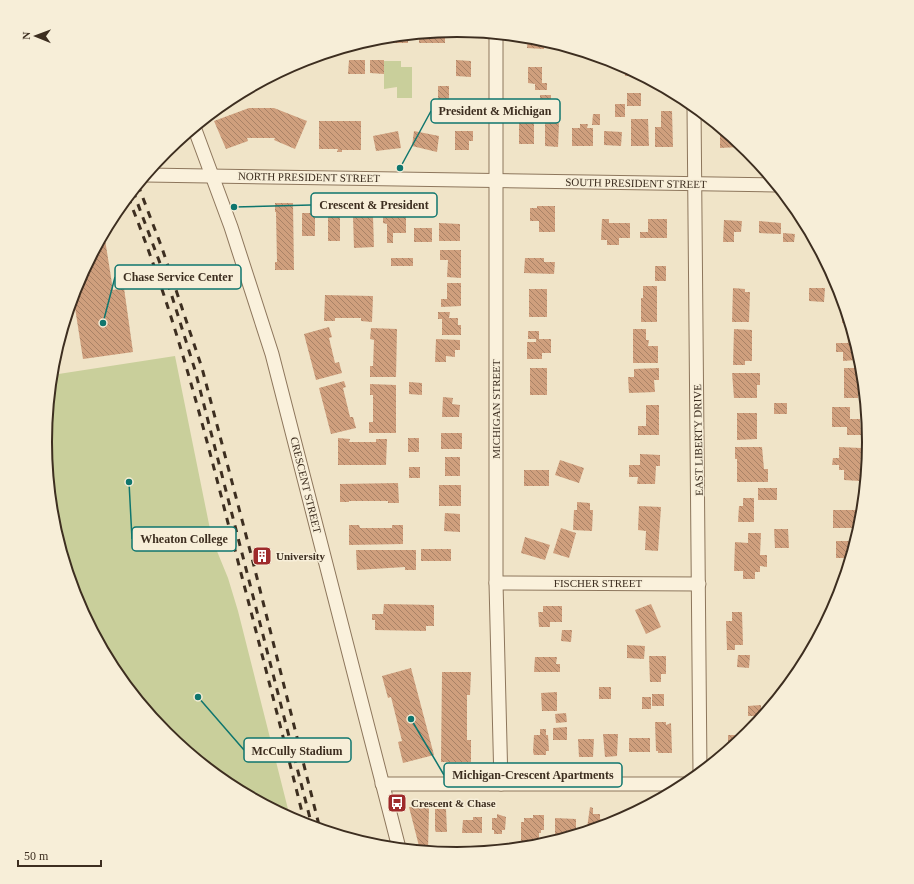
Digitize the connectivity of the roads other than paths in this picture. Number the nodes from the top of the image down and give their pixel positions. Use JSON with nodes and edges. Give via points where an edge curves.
{"nodes":[{"id":1,"x":496,"y":39,"type":"edge"},
{"id":2,"x":694,"y":114,"type":"edge"},
{"id":3,"x":196,"y":133,"type":"edge"},
{"id":4,"x":153,"y":175,"type":"edge"},
{"id":5,"x":213,"y":176,"type":"junction"},
{"id":6,"x":495,"y":180,"type":"junction"},
{"id":7,"x":696,"y":184,"type":"junction"},
{"id":8,"x":769,"y":185,"type":"edge"},
{"id":9,"x":496,"y":583,"type":"junction"},
{"id":10,"x":699,"y":584,"type":"junction"},
{"id":11,"x":700,"y":766,"type":"edge"},
{"id":12,"x":382,"y":784,"type":"junction"},
{"id":13,"x":501,"y":784,"type":"junction"},
{"id":14,"x":674,"y":784,"type":"edge"},
{"id":15,"x":398,"y":843,"type":"edge"}],
"edges":[{"from":1,"to":6,"type":"street","name":"MICHIGAN STREET"},
{"from":2,"to":7,"type":"street","name":"EAST LIBERTY DRIVE"},
{"from":3,"to":5,"type":"street","name":"CRESCENT STREET"},
{"from":4,"to":5,"type":"street","name":"NORTH PRESIDENT STREET"},
{"from":5,"to":6,"type":"street","name":"NORTH PRESIDENT STREET"},
{"from":5,"to":12,"type":"street","name":"CRESCENT STREET","via":[[258,307],[284,395]]},
{"from":6,"to":7,"type":"street","name":"SOUTH PRESIDENT STREET"},
{"from":6,"to":9,"type":"street","name":"MICHIGAN STREET"},
{"from":7,"to":8,"type":"street","name":"SOUTH PRESIDENT STREET"},
{"from":7,"to":10,"type":"street","name":"EAST LIBERTY DRIVE"},
{"from":9,"to":10,"type":"street","name":"FISCHER STREET"},
{"from":9,"to":13,"type":"street","name":"MICHIGAN STREET"},
{"from":10,"to":11,"type":"street","name":"EAST LIBERTY DRIVE"},
{"from":12,"to":13,"type":"street"},
{"from":12,"to":15,"type":"street","name":"CRESCENT STREET"},
{"from":13,"to":14,"type":"street"}]}
